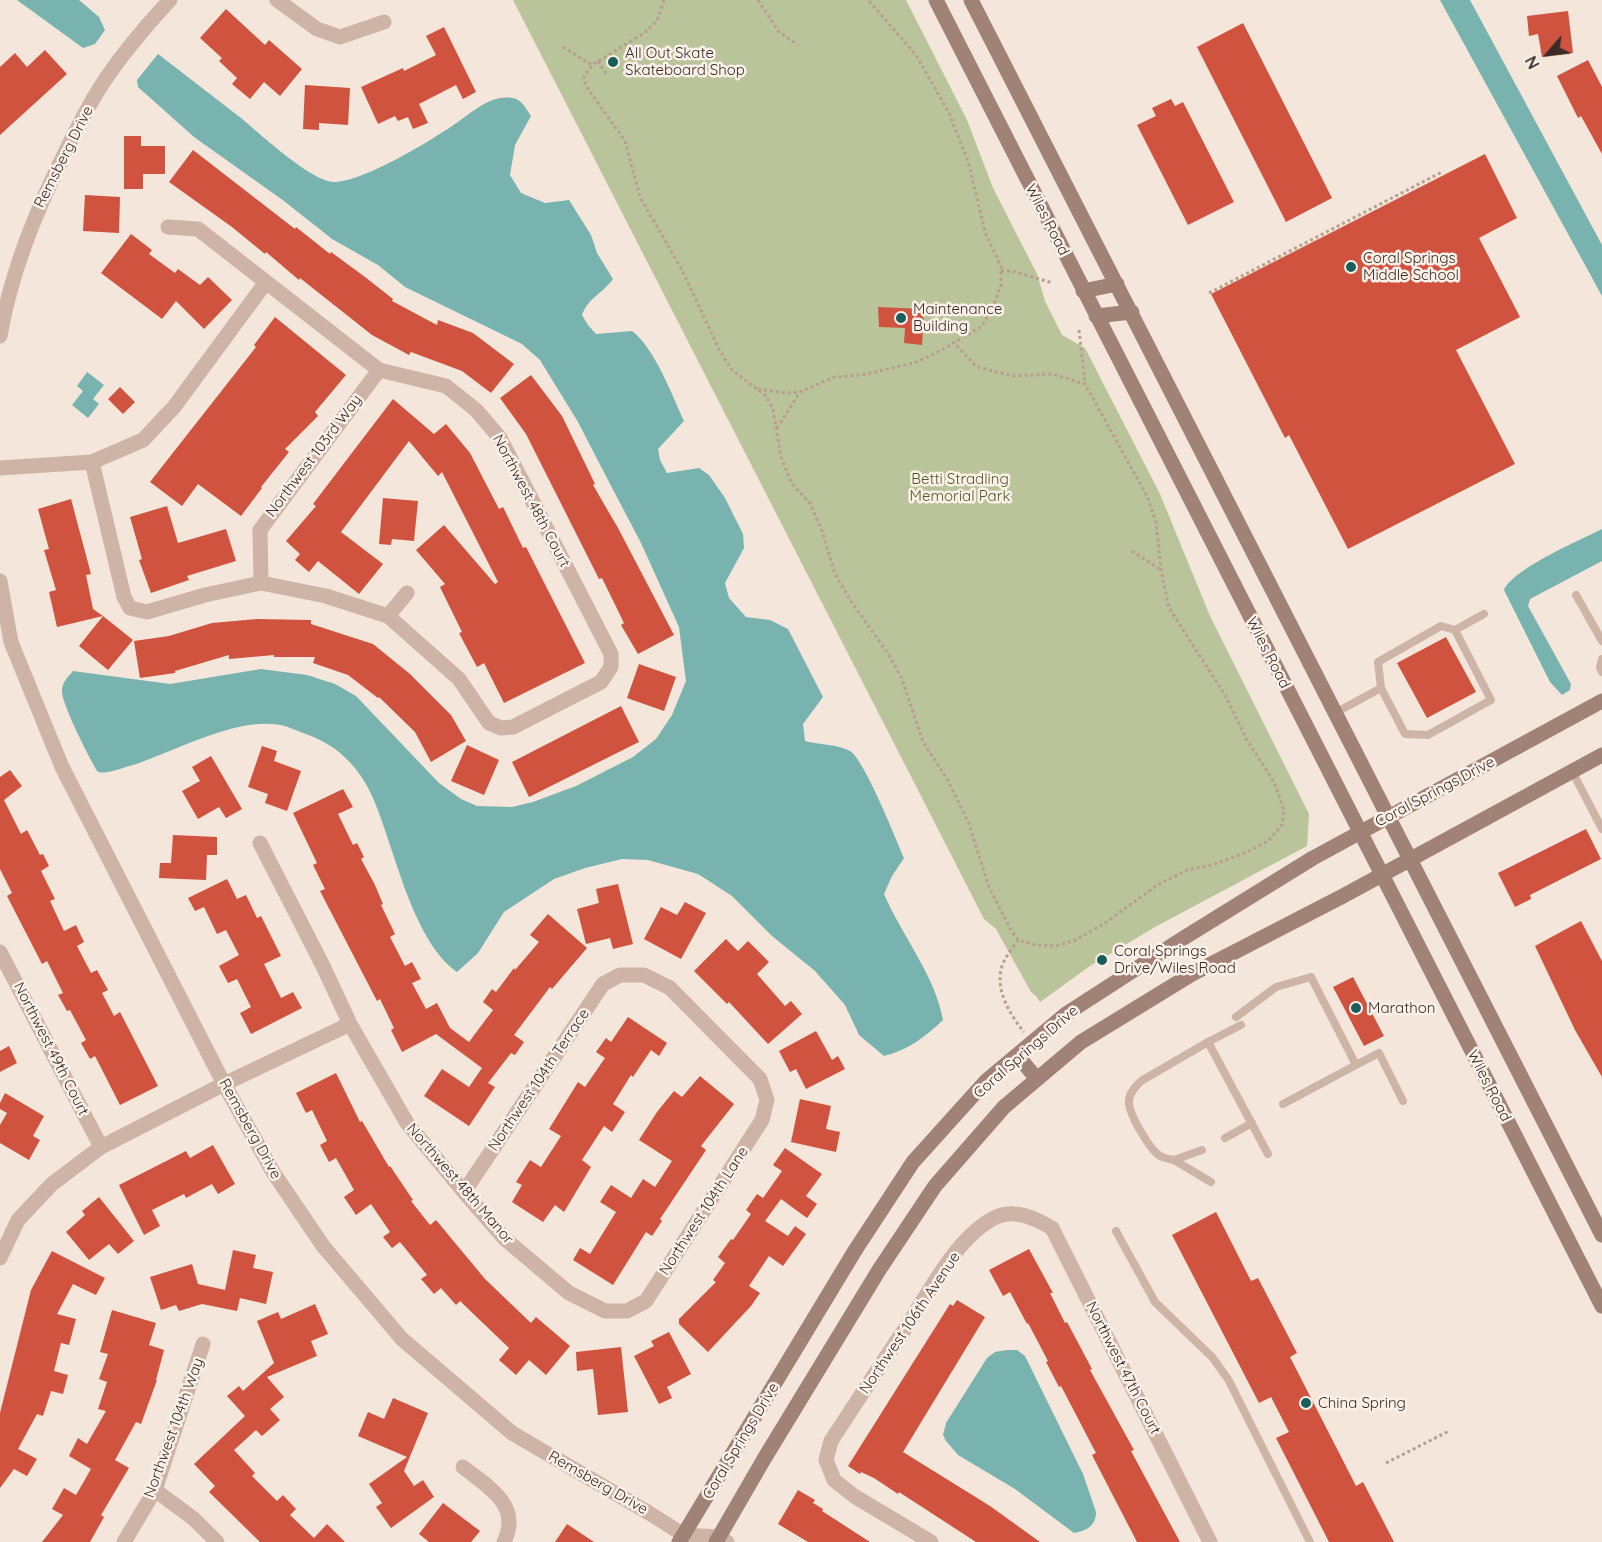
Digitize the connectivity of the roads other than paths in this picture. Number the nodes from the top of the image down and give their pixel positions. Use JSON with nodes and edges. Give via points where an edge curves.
{"nodes":[{"id":1,"x":170,"y":0,"type":"edge"},
{"id":2,"x":277,"y":0,"type":"edge"},
{"id":3,"x":936,"y":0,"type":"edge"},
{"id":4,"x":971,"y":0,"type":"edge"},
{"id":5,"x":384,"y":22,"type":"dead end"},
{"id":6,"x":168,"y":227,"type":"dead end"},
{"id":7,"x":266,"y":282,"type":"junction"},
{"id":8,"x":1117,"y":284,"type":"junction"},
{"id":9,"x":1083,"y":291,"type":"junction"},
{"id":10,"x":1132,"y":312,"type":"junction"},
{"id":11,"x":1096,"y":316,"type":"junction"},
{"id":12,"x":0,"y":336,"type":"edge"},
{"id":13,"x":380,"y":370,"type":"junction"},
{"id":14,"x":92,"y":462,"type":"junction"},
{"id":15,"x":0,"y":468,"type":"edge"},
{"id":16,"x":0,"y":581,"type":"edge"},
{"id":17,"x":261,"y":583,"type":"junction"},
{"id":18,"x":406,"y":593,"type":"dead end"},
{"id":19,"x":1576,"y":595,"type":"dead end"},
{"id":20,"x":1484,"y":614,"type":"dead end"},
{"id":21,"x":388,"y":616,"type":"junction"},
{"id":22,"x":1455,"y":630,"type":"junction"},
{"id":23,"x":1602,"y":641,"type":"edge"},
{"id":24,"x":1602,"y":659,"type":"edge"},
{"id":25,"x":1602,"y":672,"type":"edge"},
{"id":26,"x":1381,"y":688,"type":"junction"},
{"id":27,"x":1602,"y":701,"type":"edge"},
{"id":28,"x":1335,"y":713,"type":"junction"},
{"id":29,"x":1602,"y":755,"type":"edge"},
{"id":30,"x":1572,"y":771,"type":"junction"},
{"id":31,"x":1388,"y":817,"type":"junction"},
{"id":32,"x":1602,"y":829,"type":"edge"},
{"id":33,"x":1360,"y":833,"type":"junction"},
{"id":34,"x":260,"y":843,"type":"dead end"},
{"id":35,"x":1410,"y":859,"type":"junction"},
{"id":36,"x":1382,"y":874,"type":"junction"},
{"id":37,"x":0,"y":952,"type":"edge"},
{"id":38,"x":620,"y":975,"type":"joint"},
{"id":39,"x":350,"y":1024,"type":"junction"},
{"id":40,"x":1209,"y":1042,"type":"junction"},
{"id":41,"x":1017,"y":1055,"type":"junction"},
{"id":42,"x":1356,"y":1065,"type":"junction"},
{"id":43,"x":1037,"y":1079,"type":"junction"},
{"id":44,"x":224,"y":1084,"type":"junction"},
{"id":45,"x":1402,"y":1101,"type":"dead end"},
{"id":46,"x":1283,"y":1104,"type":"dead end"},
{"id":47,"x":1252,"y":1124,"type":"junction"},
{"id":48,"x":1225,"y":1138,"type":"dead end"},
{"id":49,"x":101,"y":1147,"type":"junction"},
{"id":50,"x":1202,"y":1150,"type":"dead end"},
{"id":51,"x":1268,"y":1154,"type":"dead end"},
{"id":52,"x":1174,"y":1160,"type":"junction"},
{"id":53,"x":1211,"y":1182,"type":"dead end"},
{"id":54,"x":464,"y":1192,"type":"junction"},
{"id":55,"x":1018,"y":1214,"type":"joint"},
{"id":56,"x":1116,"y":1231,"type":"dead end"},
{"id":57,"x":1602,"y":1235,"type":"edge"},
{"id":58,"x":0,"y":1258,"type":"edge"},
{"id":59,"x":1601,"y":1302,"type":"edge"},
{"id":60,"x":627,"y":1311,"type":"joint"},
{"id":61,"x":203,"y":1344,"type":"dead end"},
{"id":62,"x":463,"y":1467,"type":"dead end"},
{"id":63,"x":155,"y":1490,"type":"junction"},
{"id":64,"x":684,"y":1540,"type":"edge"},
{"id":65,"x":720,"y":1540,"type":"edge"},
{"id":66,"x":124,"y":1542,"type":"edge"},
{"id":67,"x":218,"y":1542,"type":"edge"},
{"id":68,"x":504,"y":1542,"type":"edge"},
{"id":69,"x":931,"y":1542,"type":"edge"},
{"id":70,"x":1210,"y":1542,"type":"edge"},
{"id":71,"x":1310,"y":1542,"type":"edge"}],
"edges":[{"from":1,"to":12,"type":"street","name":"Remsberg Drive","via":[[101,86],[76,130],[38,209],[7,297]]},
{"from":2,"to":5,"type":"street","via":[[316,29],[340,37]]},
{"from":3,"to":9,"type":"main road","name":"Wiles Road"},
{"from":4,"to":8,"type":"main road"},
{"from":6,"to":7,"type":"street","name":"Northwest 48th Court","via":[[198,229]]},
{"from":7,"to":13,"type":"street","name":"Northwest 48th Court"},
{"from":7,"to":14,"type":"street","via":[[143,440]]},
{"from":8,"to":9,"type":"main road"},
{"from":8,"to":10,"type":"main road"},
{"from":9,"to":11,"type":"main road","name":"Wiles Road"},
{"from":10,"to":11,"type":"main road"},
{"from":10,"to":28,"type":"main road"},
{"from":11,"to":33,"type":"main road","name":"Wiles Road"},
{"from":13,"to":17,"type":"street","name":"Northwest 103rd Way","via":[[260,530]]},
{"from":13,"to":21,"type":"street","name":"Northwest 48th Court","via":[[446,386],[476,410],[500,438],[611,654],[611,668],[601,682],[513,727],[501,728],[489,723],[459,679]]},
{"from":14,"to":15,"type":"street"},
{"from":14,"to":17,"type":"street","via":[[124,597],[130,608],[147,612]]},
{"from":16,"to":44,"type":"street","name":"Remsberg Drive","via":[[11,642],[62,767]]},
{"from":17,"to":21,"type":"street","via":[[326,596]]},
{"from":18,"to":21,"type":"street"},
{"from":19,"to":23,"type":"lane"},
{"from":20,"to":22,"type":"lane"},
{"from":22,"to":26,"type":"lane","via":[[1441,626],[1378,662]]},
{"from":22,"to":26,"type":"lane","via":[[1491,700],[1428,735],[1406,734]]},
{"from":24,"to":25,"type":"lane"},
{"from":26,"to":28,"type":"lane"},
{"from":27,"to":31,"type":"main road","name":"Coral Springs Drive"},
{"from":28,"to":31,"type":"main road"},
{"from":29,"to":30,"type":"main road","name":"Coral Springs Drive"},
{"from":30,"to":32,"type":"lane"},
{"from":30,"to":35,"type":"main road","name":"Coral Springs Drive"},
{"from":31,"to":33,"type":"main road","name":"Coral Springs Drive"},
{"from":31,"to":35,"type":"main road"},
{"from":33,"to":36,"type":"main road","name":"Wiles Road"},
{"from":33,"to":41,"type":"main road","name":"Coral Springs Drive","via":[[1313,858],[1066,1014]]},
{"from":34,"to":39,"type":"street","name":"Northwest 48th Manor"},
{"from":35,"to":36,"type":"main road","name":"Coral Springs Drive"},
{"from":35,"to":57,"type":"main road"},
{"from":36,"to":43,"type":"main road","name":"Coral Springs Drive","via":[[1192,974],[1081,1042]]},
{"from":36,"to":59,"type":"main road","name":"Wiles Road"},
{"from":37,"to":49,"type":"street","name":"Northwest 49th Court"},
{"from":38,"to":54,"type":"street","name":"Northwest 104th Terrace","via":[[603,984]]},
{"from":38,"to":60,"type":"street","name":"Northwest 104th Lane","via":[[644,975],[670,988],[760,1079],[767,1100],[762,1120],[646,1300]]},
{"from":39,"to":44,"type":"street"},
{"from":39,"to":54,"type":"street","name":"Northwest 48th Manor","via":[[407,1123]]},
{"from":40,"to":42,"type":"lane","via":[[1276,987],[1311,977]]},
{"from":40,"to":47,"type":"lane"},
{"from":40,"to":52,"type":"lane","via":[[1141,1080],[1129,1101],[1150,1146]]},
{"from":41,"to":43,"type":"main road"},
{"from":41,"to":64,"type":"main road","name":"Coral Springs Drive","via":[[986,1081],[914,1162],[854,1252]]},
{"from":42,"to":45,"type":"lane","via":[[1379,1053]]},
{"from":42,"to":46,"type":"lane"},
{"from":43,"to":65,"type":"main road","name":"Coral Springs Drive","via":[[1004,1107],[935,1186],[867,1290]]},
{"from":44,"to":49,"type":"street"},
{"from":44,"to":64,"type":"street","name":"Remsberg Drive","via":[[273,1172],[323,1246],[402,1339],[512,1433]]},
{"from":47,"to":48,"type":"lane"},
{"from":47,"to":51,"type":"lane"},
{"from":49,"to":58,"type":"street","via":[[52,1185],[18,1220]]},
{"from":50,"to":52,"type":"lane"},
{"from":52,"to":53,"type":"lane"},
{"from":54,"to":60,"type":"street","name":"Northwest 48th Manor","via":[[505,1239],[569,1293],[605,1311]]},
{"from":55,"to":69,"type":"street","name":"Northwest 106th Avenue","via":[[997,1216],[988,1222],[948,1262],[831,1441],[826,1460],[834,1480]]},
{"from":55,"to":70,"type":"street","name":"Northwest 47th Court","via":[[1052,1228]]},
{"from":56,"to":71,"type":"lane","via":[[1155,1302],[1212,1357],[1228,1379]]},
{"from":61,"to":63,"type":"street","name":"Northwest 104th Way"},
{"from":62,"to":68,"type":"street","via":[[502,1498],[510,1517]]},
{"from":63,"to":66,"type":"street","name":"Northwest 104th Way"},
{"from":63,"to":67,"type":"street"},
{"from":64,"to":65,"type":"street","name":"Remsberg Drive"}]}
